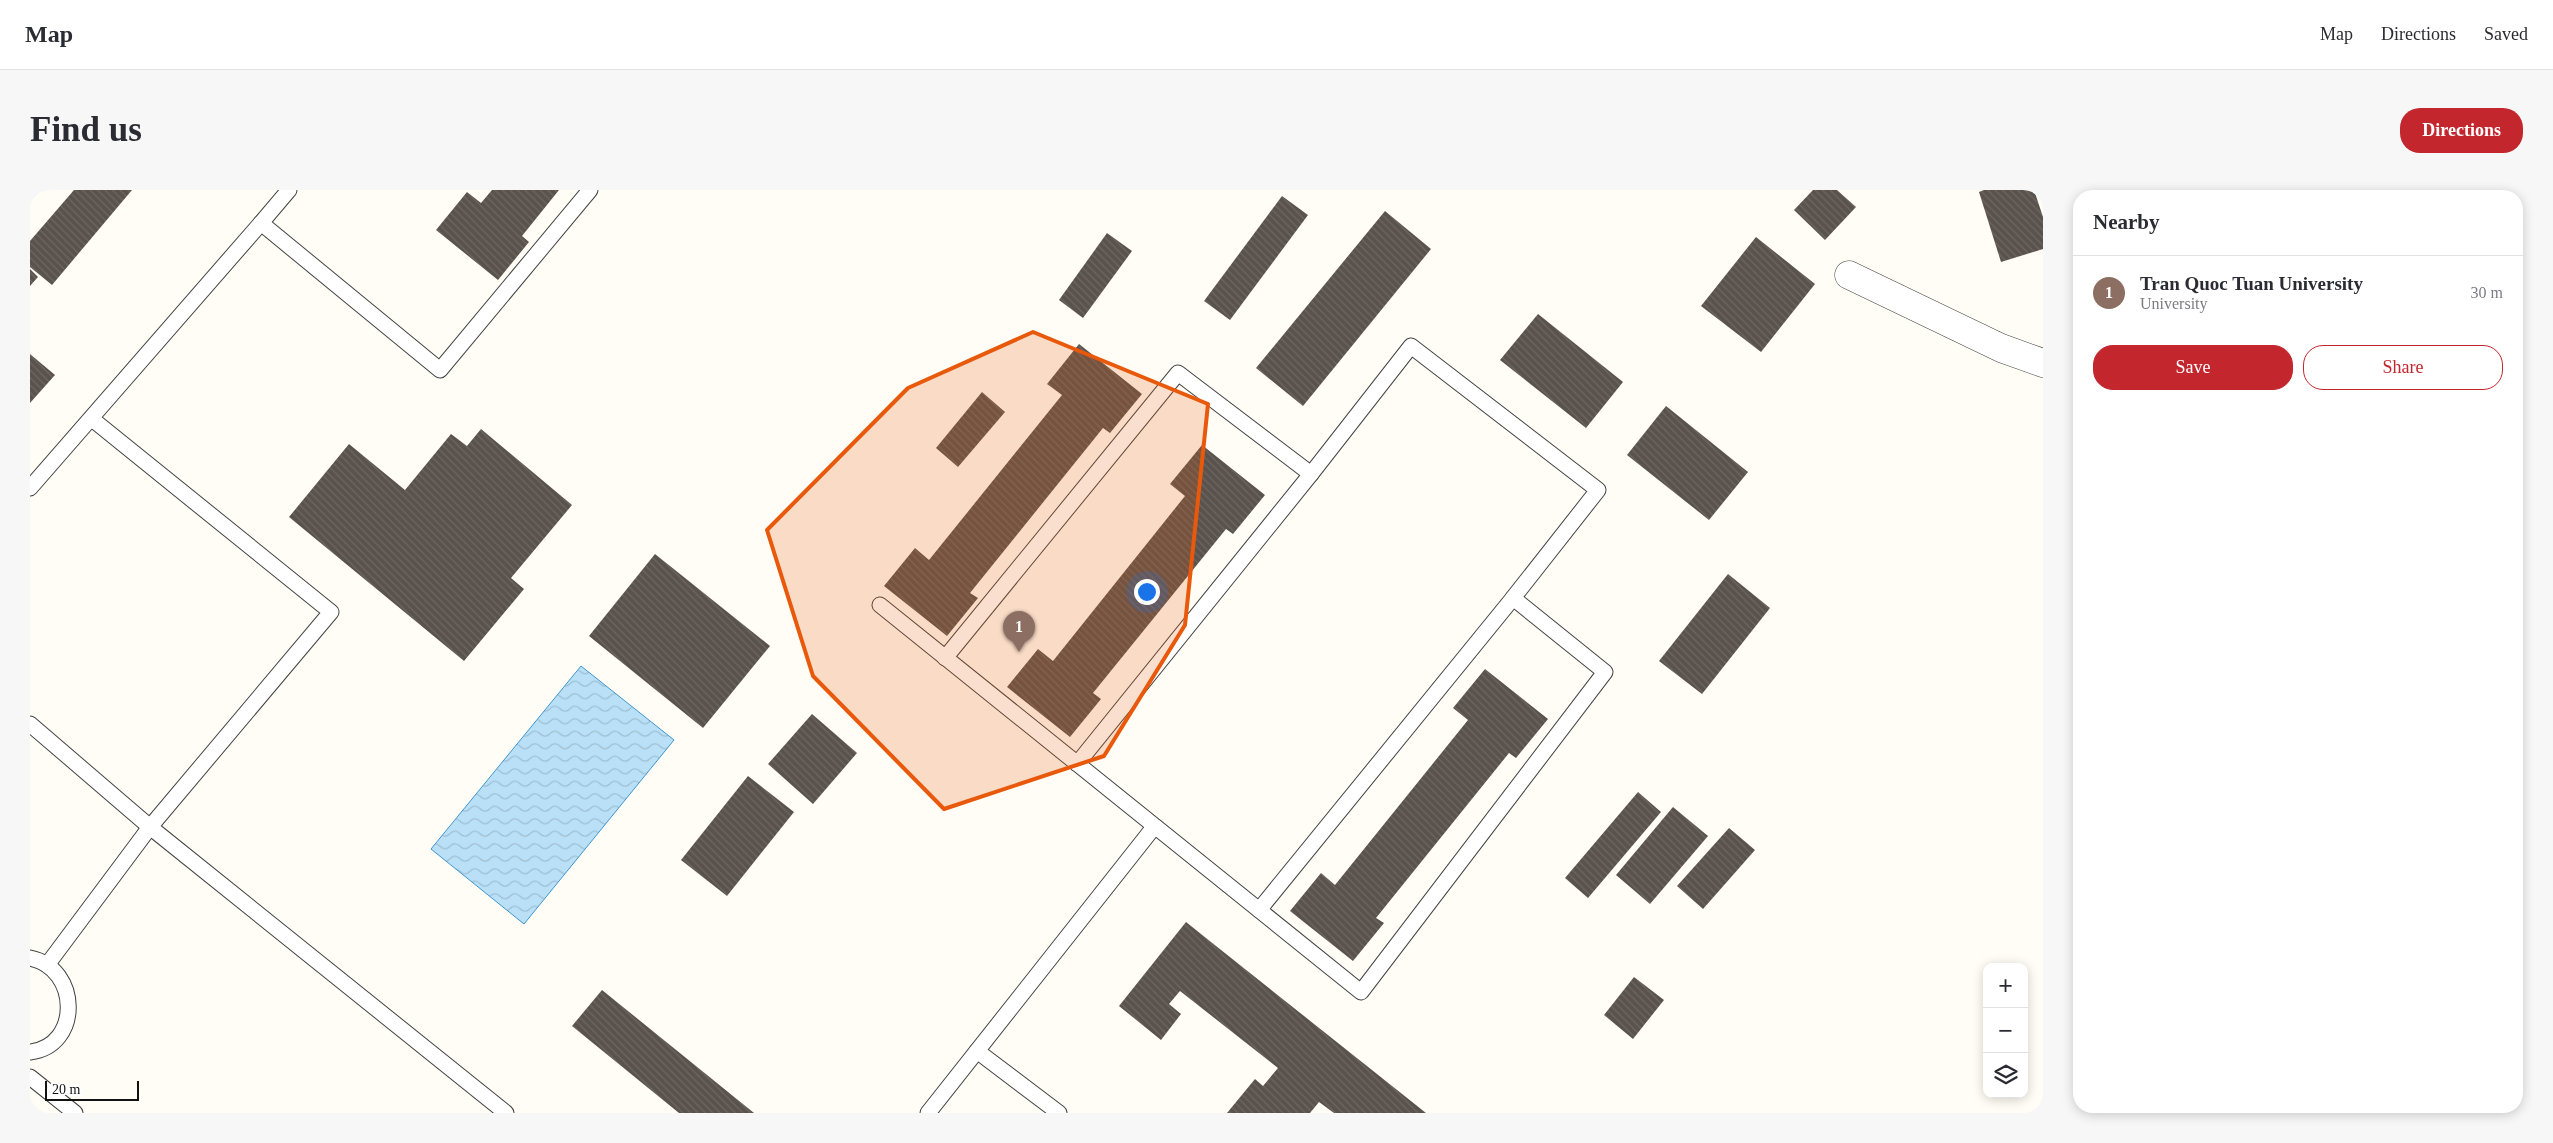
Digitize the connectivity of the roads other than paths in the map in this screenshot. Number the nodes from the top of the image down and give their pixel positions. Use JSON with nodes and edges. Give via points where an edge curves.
{"nodes":[{"id":1,"x":289,"y":190,"type":"edge"},
{"id":2,"x":590,"y":190,"type":"edge"},
{"id":3,"x":261,"y":223,"type":"junction"},
{"id":4,"x":1849,"y":275,"type":"dead end"},
{"id":5,"x":2043,"y":363,"type":"edge"},
{"id":6,"x":92,"y":419,"type":"junction"},
{"id":7,"x":1311,"y":474,"type":"junction"},
{"id":8,"x":30,"y":488,"type":"edge"},
{"id":9,"x":1513,"y":598,"type":"junction"},
{"id":10,"x":880,"y":605,"type":"dead end"},
{"id":11,"x":945,"y":658,"type":"junction"},
{"id":12,"x":30,"y":724,"type":"edge"},
{"id":13,"x":1077,"y":764,"type":"junction"},
{"id":14,"x":150,"y":826,"type":"junction"},
{"id":15,"x":1154,"y":827,"type":"junction"},
{"id":16,"x":1259,"y":910,"type":"junction"},
{"id":17,"x":30,"y":958,"type":"edge"},
{"id":18,"x":47,"y":965,"type":"junction"},
{"id":19,"x":976,"y":1051,"type":"junction"},
{"id":20,"x":30,"y":1052,"type":"edge"},
{"id":21,"x":30,"y":1077,"type":"edge"},
{"id":22,"x":75,"y":1113,"type":"edge"},
{"id":23,"x":506,"y":1113,"type":"edge"},
{"id":24,"x":928,"y":1113,"type":"edge"},
{"id":25,"x":1059,"y":1113,"type":"edge"}],
"edges":[{"from":1,"to":3,"type":"lane"},
{"from":2,"to":3,"type":"lane","via":[[440,370]]},
{"from":3,"to":6,"type":"lane"},
{"from":4,"to":5,"type":"street","via":[[2002,348]]},
{"from":6,"to":8,"type":"lane"},
{"from":6,"to":14,"type":"lane","via":[[331,612]]},
{"from":7,"to":9,"type":"lane","via":[[1411,346],[1598,490]]},
{"from":7,"to":11,"type":"lane","via":[[1178,373]]},
{"from":7,"to":13,"type":"lane"},
{"from":9,"to":16,"type":"lane"},
{"from":9,"to":16,"type":"lane","via":[[1605,672],[1361,992]]},
{"from":10,"to":11,"type":"lane"},
{"from":11,"to":13,"type":"lane"},
{"from":12,"to":14,"type":"lane"},
{"from":13,"to":15,"type":"lane"},
{"from":14,"to":18,"type":"lane"},
{"from":14,"to":23,"type":"lane"},
{"from":15,"to":16,"type":"lane"},
{"from":15,"to":19,"type":"lane"},
{"from":17,"to":18,"type":"lane"},
{"from":18,"to":20,"type":"lane","via":[[67,989],[70,1004],[60,1034],[50,1044]]},
{"from":19,"to":24,"type":"lane"},
{"from":19,"to":25,"type":"lane"},
{"from":21,"to":22,"type":"lane"}]}
